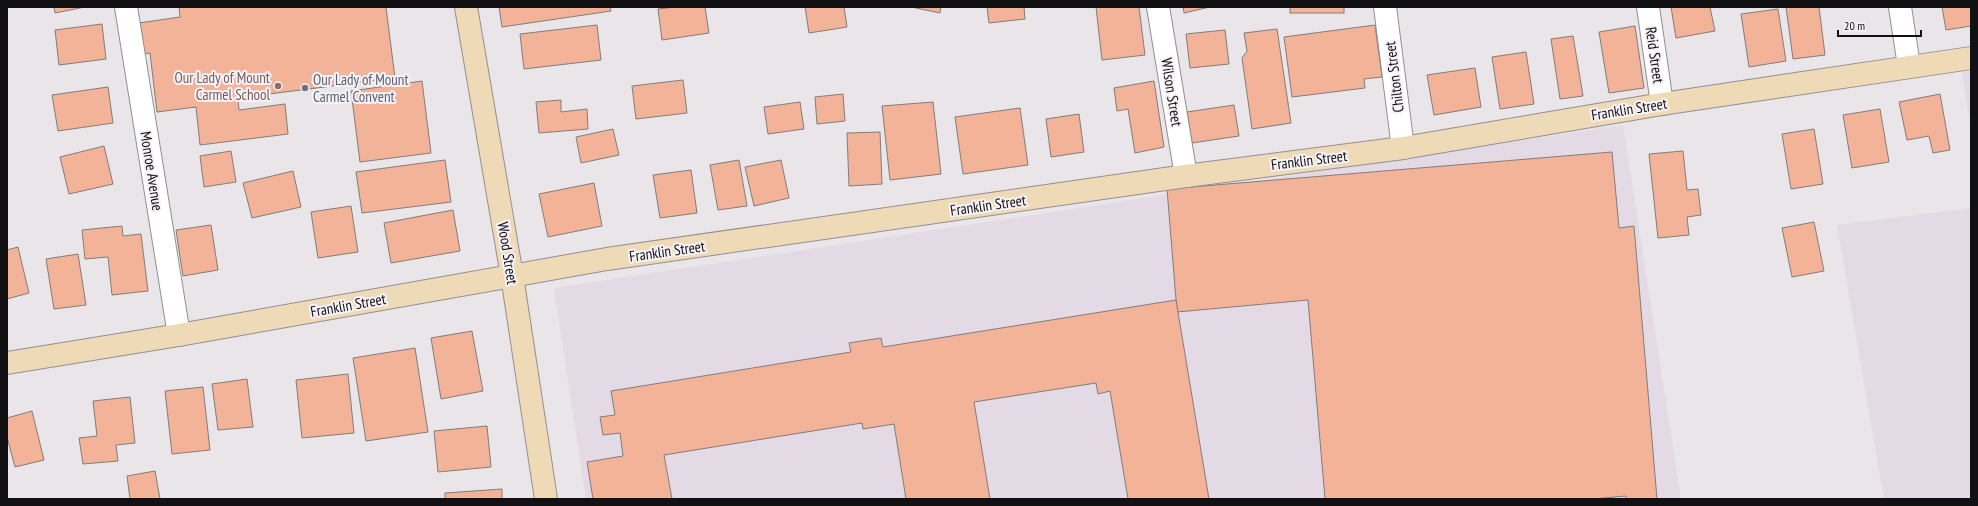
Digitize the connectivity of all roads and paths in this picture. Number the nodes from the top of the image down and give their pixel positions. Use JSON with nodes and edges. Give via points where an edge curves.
{"nodes":[{"id":1,"x":126,"y":7,"type":"edge"},
{"id":2,"x":466,"y":7,"type":"edge"},
{"id":3,"x":1158,"y":7,"type":"edge"},
{"id":4,"x":1386,"y":7,"type":"edge"},
{"id":5,"x":1648,"y":7,"type":"edge"},
{"id":6,"x":1900,"y":7,"type":"edge"},
{"id":7,"x":1971,"y":58,"type":"edge"},
{"id":8,"x":1909,"y":66,"type":"junction"},
{"id":9,"x":1662,"y":104,"type":"junction"},
{"id":10,"x":1403,"y":148,"type":"junction"},
{"id":11,"x":1186,"y":176,"type":"junction"},
{"id":12,"x":512,"y":276,"type":"junction"},
{"id":13,"x":179,"y":335,"type":"junction"},
{"id":14,"x":7,"y":363,"type":"edge"},
{"id":15,"x":546,"y":499,"type":"edge"}],
"edges":[{"from":1,"to":13,"type":"street","name":"Monroe Avenue"},
{"from":2,"to":12,"type":"street","name":"Wood Street"},
{"from":3,"to":11,"type":"street","name":"Wilson Street"},
{"from":4,"to":10,"type":"street","name":"Chilton Street"},
{"from":5,"to":9,"type":"street","name":"Reid Street"},
{"from":6,"to":8,"type":"street"},
{"from":7,"to":8,"type":"street","name":"Franklin Street"},
{"from":8,"to":9,"type":"street","name":"Franklin Street"},
{"from":9,"to":10,"type":"street","name":"Franklin Street"},
{"from":10,"to":11,"type":"street","name":"Franklin Street"},
{"from":11,"to":12,"type":"street","name":"Franklin Street","via":[[607,259]]},
{"from":12,"to":13,"type":"street","name":"Franklin Street"},
{"from":12,"to":15,"type":"street","name":"Wood Street"},
{"from":13,"to":14,"type":"street","name":"Franklin Street"}]}
